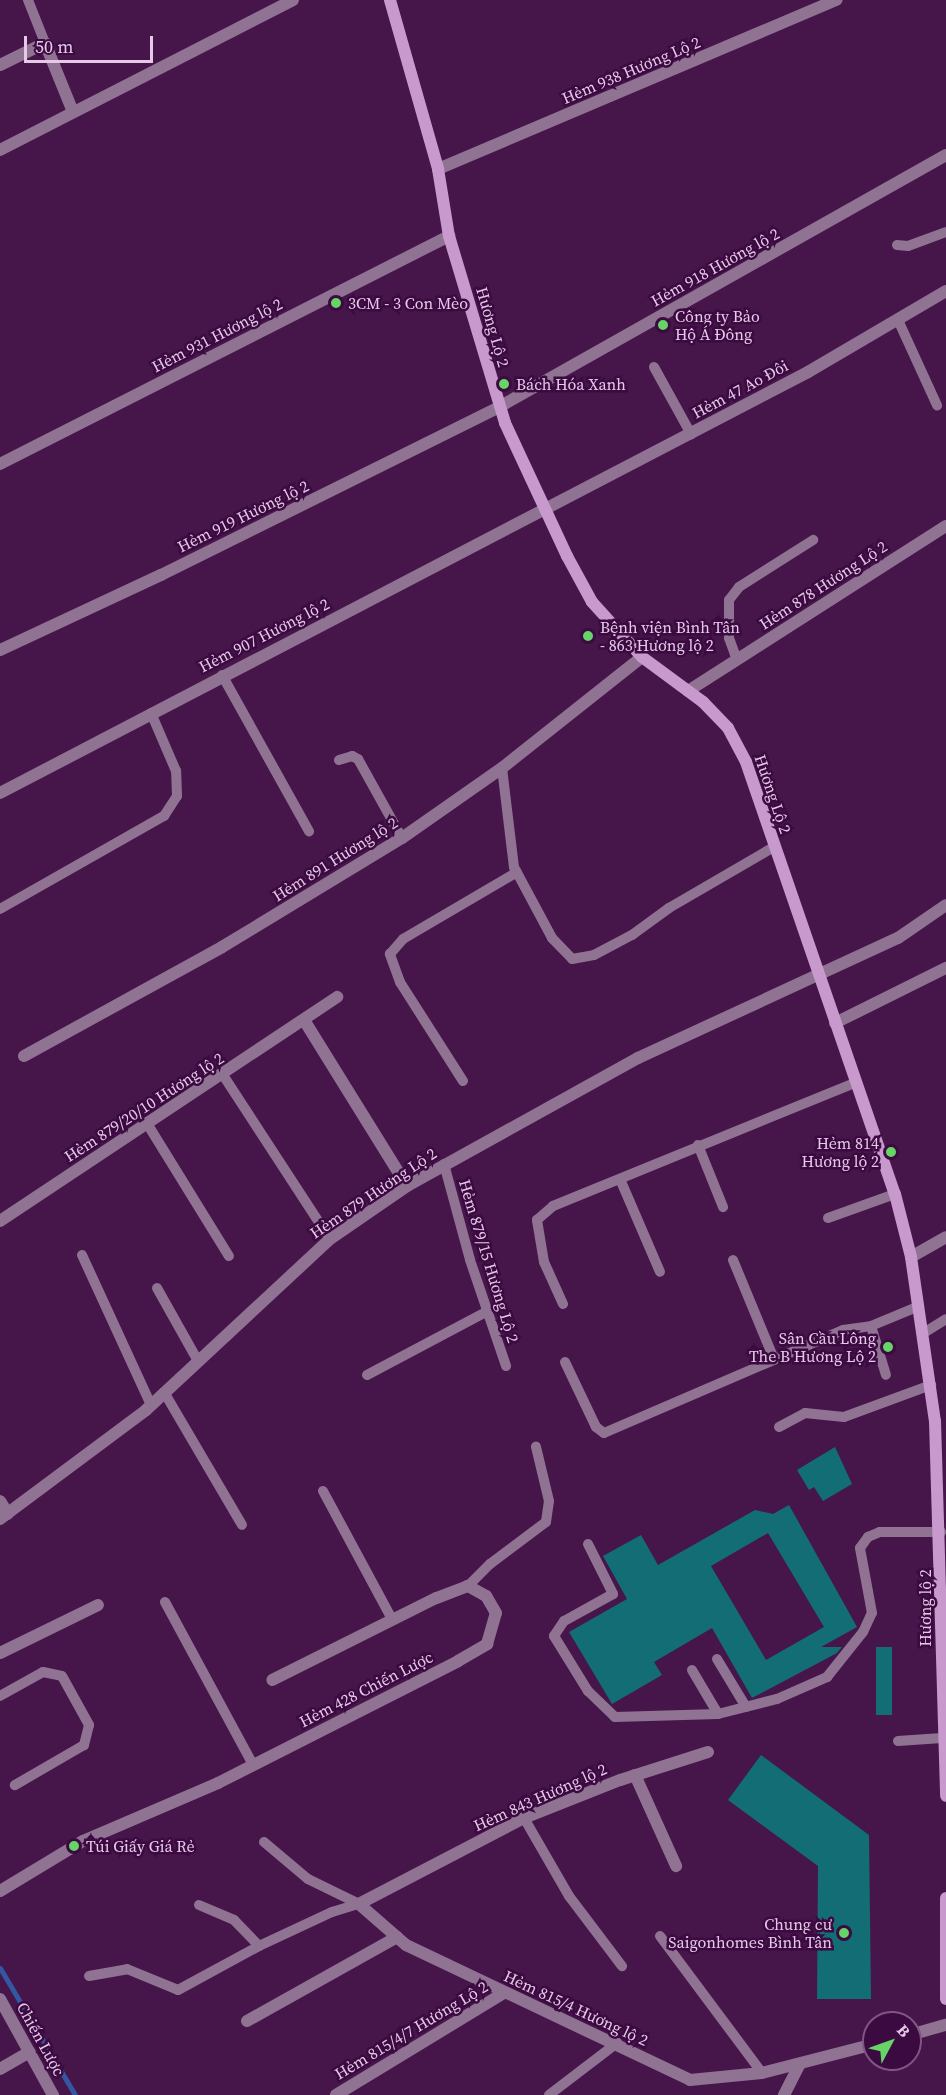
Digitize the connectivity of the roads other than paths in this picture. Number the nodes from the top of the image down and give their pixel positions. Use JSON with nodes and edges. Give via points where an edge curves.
{"nodes":[{"id":1,"x":28,"y":0,"type":"edge"},
{"id":2,"x":293,"y":0,"type":"edge"},
{"id":3,"x":390,"y":0,"type":"edge"},
{"id":4,"x":837,"y":0,"type":"edge"},
{"id":5,"x":45,"y":43,"type":"junction"},
{"id":6,"x":0,"y":65,"type":"edge"},
{"id":7,"x":73,"y":112,"type":"junction"},
{"id":8,"x":0,"y":150,"type":"edge"},
{"id":9,"x":946,"y":155,"type":"edge"},
{"id":10,"x":438,"y":169,"type":"junction"},
{"id":11,"x":946,"y":232,"type":"edge"},
{"id":12,"x":449,"y":236,"type":"junction"},
{"id":13,"x":897,"y":245,"type":"dead end"},
{"id":14,"x":946,"y":291,"type":"edge"},
{"id":15,"x":898,"y":320,"type":"junction"},
{"id":16,"x":654,"y":367,"type":"dead end"},
{"id":17,"x":937,"y":405,"type":"dead end"},
{"id":18,"x":499,"y":407,"type":"junction"},
{"id":19,"x":691,"y":434,"type":"junction"},
{"id":20,"x":0,"y":464,"type":"edge"},
{"id":21,"x":546,"y":511,"type":"junction"},
{"id":22,"x":946,"y":526,"type":"edge"},
{"id":23,"x":813,"y":540,"type":"dead end"},
{"id":24,"x":0,"y":650,"type":"edge"},
{"id":25,"x":642,"y":657,"type":"junction"},
{"id":26,"x":737,"y":660,"type":"junction"},
{"id":27,"x":222,"y":675,"type":"junction"},
{"id":28,"x":688,"y":691,"type":"junction"},
{"id":29,"x":151,"y":713,"type":"junction"},
{"id":30,"x":339,"y":760,"type":"dead end"},
{"id":31,"x":501,"y":768,"type":"junction"},
{"id":32,"x":0,"y":793,"type":"edge"},
{"id":33,"x":309,"y":831,"type":"dead end"},
{"id":34,"x":402,"y":838,"type":"junction"},
{"id":35,"x":774,"y":848,"type":"junction"},
{"id":36,"x":517,"y":872,"type":"junction"},
{"id":37,"x":946,"y":904,"type":"edge"},
{"id":38,"x":0,"y":909,"type":"edge"},
{"id":39,"x":946,"y":968,"type":"edge"},
{"id":40,"x":818,"y":976,"type":"junction"},
{"id":41,"x":337,"y":997,"type":"dead end"},
{"id":42,"x":304,"y":1020,"type":"junction"},
{"id":43,"x":835,"y":1023,"type":"junction"},
{"id":44,"x":24,"y":1056,"type":"dead end"},
{"id":45,"x":223,"y":1075,"type":"junction"},
{"id":46,"x":464,"y":1081,"type":"dead end"},
{"id":47,"x":857,"y":1082,"type":"junction"},
{"id":48,"x":148,"y":1125,"type":"junction"},
{"id":49,"x":698,"y":1145,"type":"junction"},
{"id":50,"x":444,"y":1164,"type":"junction"},
{"id":51,"x":620,"y":1179,"type":"junction"},
{"id":52,"x":407,"y":1186,"type":"junction"},
{"id":53,"x":895,"y":1194,"type":"junction"},
{"id":54,"x":723,"y":1207,"type":"dead end"},
{"id":55,"x":828,"y":1218,"type":"dead end"},
{"id":56,"x":0,"y":1221,"type":"edge"},
{"id":57,"x":946,"y":1237,"type":"edge"},
{"id":58,"x":330,"y":1239,"type":"junction"},
{"id":59,"x":82,"y":1255,"type":"dead end"},
{"id":60,"x":229,"y":1256,"type":"dead end"},
{"id":61,"x":911,"y":1257,"type":"junction"},
{"id":62,"x":733,"y":1260,"type":"dead end"},
{"id":63,"x":660,"y":1272,"type":"dead end"},
{"id":64,"x":157,"y":1287,"type":"dead end"},
{"id":65,"x":563,"y":1304,"type":"dead end"},
{"id":66,"x":919,"y":1306,"type":"junction"},
{"id":67,"x":488,"y":1311,"type":"junction"},
{"id":68,"x":946,"y":1319,"type":"edge"},
{"id":69,"x":871,"y":1326,"type":"junction"},
{"id":70,"x":922,"y":1334,"type":"junction"},
{"id":71,"x":774,"y":1359,"type":"junction"},
{"id":72,"x":198,"y":1361,"type":"junction"},
{"id":73,"x":565,"y":1362,"type":"dead end"},
{"id":74,"x":506,"y":1366,"type":"dead end"},
{"id":75,"x":367,"y":1375,"type":"dead end"},
{"id":76,"x":886,"y":1375,"type":"dead end"},
{"id":77,"x":931,"y":1385,"type":"junction"},
{"id":78,"x":164,"y":1392,"type":"junction"},
{"id":79,"x":151,"y":1405,"type":"junction"},
{"id":80,"x":941,"y":1419,"type":"edge"},
{"id":81,"x":779,"y":1427,"type":"dead end"},
{"id":82,"x":536,"y":1447,"type":"dead end"},
{"id":83,"x":323,"y":1491,"type":"dead end"},
{"id":84,"x":0,"y":1501,"type":"edge"},
{"id":85,"x":4,"y":1516,"type":"edge"},
{"id":86,"x":242,"y":1525,"type":"dead end"},
{"id":87,"x":941,"y":1532,"type":"junction"},
{"id":88,"x":588,"y":1544,"type":"dead end"},
{"id":89,"x":468,"y":1586,"type":"junction"},
{"id":90,"x":165,"y":1602,"type":"dead end"},
{"id":91,"x":98,"y":1605,"type":"dead end"},
{"id":92,"x":392,"y":1619,"type":"junction"},
{"id":93,"x":944,"y":1648,"type":"edge"},
{"id":94,"x":0,"y":1653,"type":"edge"},
{"id":95,"x":717,"y":1659,"type":"dead end"},
{"id":96,"x":692,"y":1670,"type":"dead end"},
{"id":97,"x":272,"y":1680,"type":"dead end"},
{"id":98,"x":0,"y":1696,"type":"edge"},
{"id":99,"x":746,"y":1707,"type":"junction"},
{"id":100,"x":718,"y":1714,"type":"junction"},
{"id":101,"x":942,"y":1738,"type":"junction"},
{"id":102,"x":898,"y":1741,"type":"dead end"},
{"id":103,"x":708,"y":1752,"type":"dead end"},
{"id":104,"x":253,"y":1765,"type":"junction"},
{"id":105,"x":635,"y":1775,"type":"junction"},
{"id":106,"x":15,"y":1785,"type":"dead end"},
{"id":107,"x":946,"y":1796,"type":"edge"},
{"id":108,"x":524,"y":1818,"type":"junction"},
{"id":109,"x":264,"y":1842,"type":"dead end"},
{"id":110,"x":676,"y":1866,"type":"dead end"},
{"id":111,"x":0,"y":1891,"type":"edge"},
{"id":112,"x":946,"y":1898,"type":"edge"},
{"id":113,"x":359,"y":1904,"type":"junction"},
{"id":114,"x":199,"y":1905,"type":"dead end"},
{"id":115,"x":660,"y":1936,"type":"dead end"},
{"id":116,"x":397,"y":1937,"type":"junction"},
{"id":117,"x":259,"y":1946,"type":"junction"},
{"id":118,"x":622,"y":1966,"type":"dead end"},
{"id":119,"x":89,"y":1976,"type":"dead end"},
{"id":120,"x":504,"y":1993,"type":"junction"},
{"id":121,"x":0,"y":1999,"type":"edge"},
{"id":122,"x":946,"y":1999,"type":"edge"},
{"id":123,"x":247,"y":2021,"type":"dead end"},
{"id":124,"x":946,"y":2025,"type":"edge"},
{"id":125,"x":922,"y":2032,"type":"edge"},
{"id":126,"x":617,"y":2043,"type":"junction"},
{"id":127,"x":862,"y":2047,"type":"edge"},
{"id":128,"x":29,"y":2052,"type":"junction"},
{"id":129,"x":800,"y":2064,"type":"junction"},
{"id":130,"x":0,"y":2069,"type":"edge"},
{"id":131,"x":762,"y":2073,"type":"junction"},
{"id":132,"x":53,"y":2095,"type":"edge"},
{"id":133,"x":336,"y":2095,"type":"edge"},
{"id":134,"x":549,"y":2095,"type":"edge"},
{"id":135,"x":784,"y":2095,"type":"edge"}],
"edges":[{"from":1,"to":5,"type":"lane"},
{"from":2,"to":7,"type":"street"},
{"from":3,"to":10,"type":"main road","name":"Hương Lộ 2"},
{"from":4,"to":10,"type":"street","name":"Hẻm 938 Hương Lộ 2"},
{"from":5,"to":6,"type":"street"},
{"from":5,"to":7,"type":"street"},
{"from":7,"to":8,"type":"street"},
{"from":9,"to":18,"type":"street","name":"Hẻm 918 Hương lộ 2"},
{"from":10,"to":12,"type":"main road","name":"Hương Lộ 2"},
{"from":11,"to":13,"type":"lane","via":[[908,246]]},
{"from":12,"to":18,"type":"main road","name":"Hương Lộ 2"},
{"from":12,"to":20,"type":"street","name":"Hẻm 931 Hương lộ 2"},
{"from":14,"to":15,"type":"street","name":"Hẻm 47 Ao Đôi"},
{"from":15,"to":17,"type":"lane"},
{"from":15,"to":19,"type":"street","name":"Hẻm 47 Ao Đôi"},
{"from":16,"to":19,"type":"lane"},
{"from":18,"to":21,"type":"main road","name":"Hương Lộ 2"},
{"from":18,"to":24,"type":"street","name":"Hẻm 919 Hương lộ 2","via":[[161,575]]},
{"from":19,"to":21,"type":"street","name":"Hẻm 47 Ao Đôi"},
{"from":21,"to":25,"type":"main road","name":"Hương Lộ 2","via":[[592,602]]},
{"from":21,"to":27,"type":"street","name":"Hẻm 907 Hương lộ 2"},
{"from":22,"to":26,"type":"street","name":"Hẻm 878 Hương Lộ 2"},
{"from":23,"to":26,"type":"lane","via":[[739,587],[729,600],[729,638]]},
{"from":25,"to":28,"type":"main road","name":"Hương Lộ 2"},
{"from":25,"to":31,"type":"street","name":"Hẻm 891 Hương lộ 2"},
{"from":26,"to":28,"type":"street","name":"Hẻm 878 Hương Lộ 2"},
{"from":27,"to":29,"type":"street","name":"Hẻm 907 Hương lộ 2"},
{"from":27,"to":33,"type":"lane"},
{"from":28,"to":35,"type":"main road","name":"Hương Lộ 2","via":[[728,728],[746,762]]},
{"from":29,"to":32,"type":"street","name":"Hẻm 907 Hương lộ 2"},
{"from":29,"to":38,"type":"lane","via":[[176,771],[177,796],[164,816]]},
{"from":30,"to":34,"type":"lane","via":[[352,756],[358,759]]},
{"from":31,"to":34,"type":"street","name":"Hẻm 891 Hương lộ 2"},
{"from":31,"to":36,"type":"lane"},
{"from":34,"to":44,"type":"street","name":"Hẻm 891 Hương lộ 2","via":[[222,947]]},
{"from":35,"to":36,"type":"lane","via":[[669,908],[632,935],[594,955],[572,959],[552,938]]},
{"from":35,"to":40,"type":"main road","name":"Hương Lộ 2"},
{"from":36,"to":46,"type":"lane","via":[[403,939],[390,954],[400,982]]},
{"from":37,"to":40,"type":"street","name":"Hẻm 879 Hương Lộ 2","via":[[897,938]]},
{"from":39,"to":43,"type":"street"},
{"from":40,"to":43,"type":"main road","name":"Hương Lộ 2"},
{"from":40,"to":50,"type":"street","name":"Hẻm 879 Hương Lộ 2","via":[[638,1058]]},
{"from":41,"to":42,"type":"street","name":"Hẻm 879/20/10 Hương lộ 2"},
{"from":42,"to":45,"type":"street","name":"Hẻm 879/20/10 Hương lộ 2"},
{"from":42,"to":52,"type":"street"},
{"from":43,"to":47,"type":"main road","name":"Hương Lộ 2"},
{"from":45,"to":48,"type":"street","name":"Hẻm 879/20/10 Hương lộ 2"},
{"from":45,"to":58,"type":"lane"},
{"from":47,"to":49,"type":"lane"},
{"from":47,"to":53,"type":"main road","name":"Hương Lộ 2"},
{"from":48,"to":56,"type":"street","name":"Hẻm 879/20/10 Hương lộ 2"},
{"from":48,"to":60,"type":"lane"},
{"from":49,"to":51,"type":"lane"},
{"from":49,"to":54,"type":"lane"},
{"from":50,"to":52,"type":"street","name":"Hẻm 879 Hương Lộ 2"},
{"from":50,"to":67,"type":"lane","name":"Hẻm 879/15 Hương Lộ 2"},
{"from":51,"to":63,"type":"lane"},
{"from":51,"to":65,"type":"lane","via":[[553,1206],[537,1220],[544,1262]]},
{"from":52,"to":58,"type":"street","name":"Hẻm 879 Hương Lộ 2"},
{"from":53,"to":55,"type":"lane"},
{"from":53,"to":61,"type":"main road","name":"Hương Lộ 2"},
{"from":57,"to":61,"type":"street"},
{"from":58,"to":72,"type":"street","name":"Hẻm 879 Hương Lộ 2"},
{"from":59,"to":79,"type":"lane"},
{"from":61,"to":66,"type":"main road","name":"Hương Lộ 2"},
{"from":62,"to":71,"type":"lane"},
{"from":64,"to":72,"type":"lane"},
{"from":66,"to":69,"type":"lane"},
{"from":66,"to":70,"type":"main road","name":"Hương Lộ 2"},
{"from":67,"to":74,"type":"lane","name":"Hẻm 879/15 Hương Lộ 2"},
{"from":67,"to":75,"type":"lane"},
{"from":68,"to":70,"type":"lane"},
{"from":69,"to":71,"type":"lane","via":[[843,1330]]},
{"from":69,"to":76,"type":"lane"},
{"from":70,"to":77,"type":"main road","name":"Hương Lộ 2"},
{"from":71,"to":73,"type":"lane","via":[[604,1433],[596,1427]]},
{"from":72,"to":78,"type":"street","name":"Hẻm 879 Hương Lộ 2"},
{"from":77,"to":80,"type":"main road","name":"Hương Lộ 2"},
{"from":77,"to":81,"type":"lane","via":[[843,1417],[805,1413]]},
{"from":78,"to":79,"type":"street","name":"Hẻm 879 Hương Lộ 2"},
{"from":78,"to":86,"type":"lane"},
{"from":79,"to":85,"type":"street","name":"Hẻm 879 Hương Lộ 2"},
{"from":80,"to":87,"type":"main road","name":"Hương lộ 2"},
{"from":82,"to":89,"type":"lane","via":[[549,1501],[546,1522],[490,1564]]},
{"from":83,"to":92,"type":"lane"},
{"from":84,"to":85,"type":"street"},
{"from":87,"to":93,"type":"main road","name":"Hương lộ 2"},
{"from":87,"to":99,"type":"lane","via":[[880,1532],[868,1537],[861,1548],[872,1613],[863,1632],[827,1677],[777,1699]]},
{"from":88,"to":100,"type":"lane","via":[[613,1594],[564,1621],[554,1636],[588,1691],[615,1717]]},
{"from":89,"to":92,"type":"street"},
{"from":89,"to":104,"type":"street","name":"Hẻm 428 Chiến Lược","via":[[486,1596],[496,1613],[488,1644]]},
{"from":90,"to":104,"type":"lane"},
{"from":91,"to":94,"type":"street"},
{"from":92,"to":97,"type":"street"},
{"from":93,"to":101,"type":"main road","name":"Hương lộ 2"},
{"from":95,"to":99,"type":"lane"},
{"from":96,"to":100,"type":"lane"},
{"from":98,"to":106,"type":"lane","via":[[44,1672],[62,1676],[89,1725],[84,1745]]},
{"from":99,"to":100,"type":"lane"},
{"from":101,"to":102,"type":"lane"},
{"from":101,"to":107,"type":"main road","name":"Hương lộ 2"},
{"from":103,"to":105,"type":"street","name":"Hẻm 843 Hương lộ 2"},
{"from":104,"to":111,"type":"street","name":"Hẻm 428 Chiến Lược","via":[[83,1841]]},
{"from":105,"to":108,"type":"street","name":"Hẻm 843 Hương lộ 2"},
{"from":105,"to":110,"type":"street"},
{"from":108,"to":113,"type":"street","name":"Hẻm 843 Hương lộ 2"},
{"from":108,"to":118,"type":"lane","via":[[569,1896]]},
{"from":109,"to":113,"type":"lane","via":[[308,1879]]},
{"from":112,"to":122,"type":"main road"},
{"from":113,"to":116,"type":"street","name":"Hẻm 815/4 Hương lộ 2"},
{"from":113,"to":117,"type":"lane","via":[[332,1912]]},
{"from":114,"to":117,"type":"lane","via":[[234,1920]]},
{"from":115,"to":131,"type":"lane"},
{"from":116,"to":120,"type":"street","name":"Hẻm 815/4 Hương lộ 2"},
{"from":116,"to":123,"type":"street"},
{"from":117,"to":119,"type":"lane","via":[[178,1990],[127,1970]]},
{"from":120,"to":126,"type":"street","name":"Hẻm 815/4 Hương lộ 2"},
{"from":120,"to":133,"type":"street","name":"Hẻm 815/4/7 Hương Lộ 2"},
{"from":121,"to":128,"type":"street","name":"Chiến Lược"},
{"from":124,"to":125,"type":"street"},
{"from":126,"to":131,"type":"street","name":"Hẻm 815/4 Hương lộ 2","via":[[690,2080]]},
{"from":126,"to":134,"type":"lane"},
{"from":127,"to":129,"type":"street","name":"Hẻm 815/4 Hương lộ 2"},
{"from":128,"to":130,"type":"street"},
{"from":128,"to":132,"type":"street","name":"Chiến Lược"},
{"from":129,"to":131,"type":"street","name":"Hẻm 815/4 Hương lộ 2"},
{"from":129,"to":135,"type":"street"}]}
